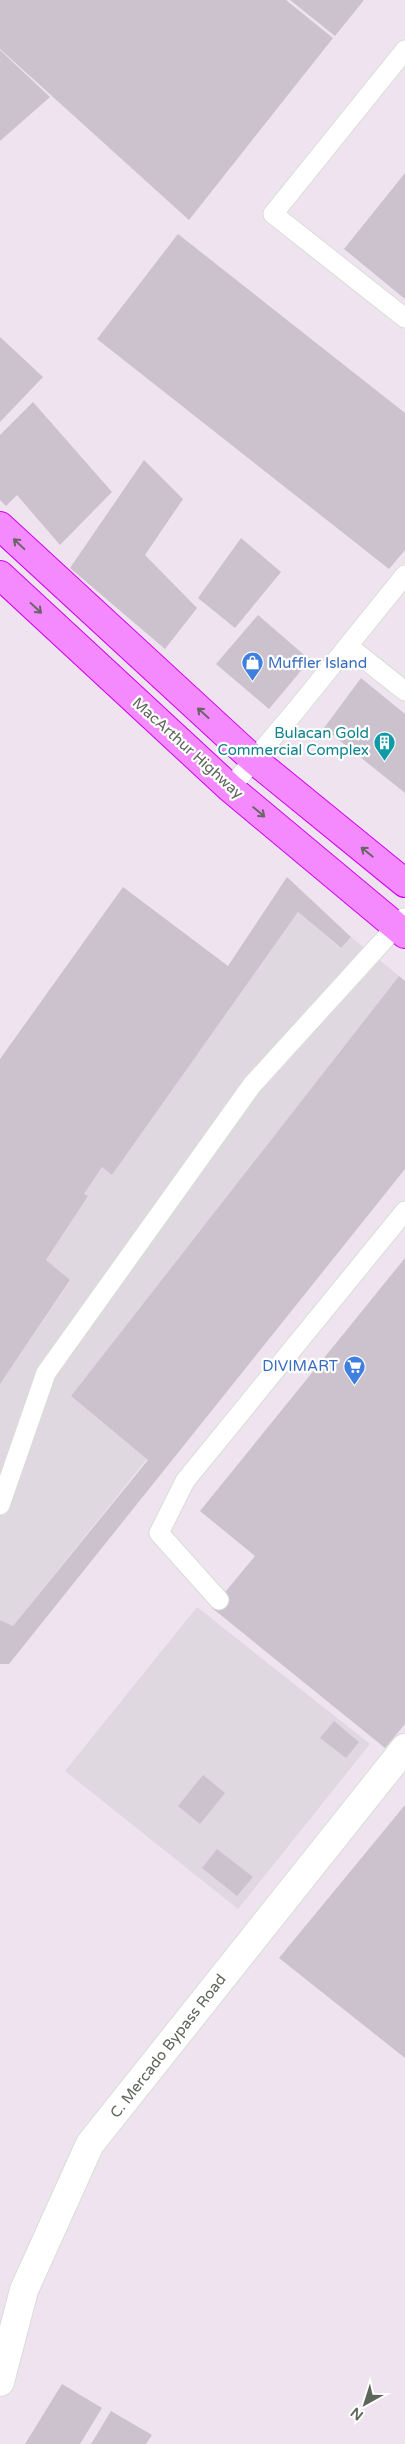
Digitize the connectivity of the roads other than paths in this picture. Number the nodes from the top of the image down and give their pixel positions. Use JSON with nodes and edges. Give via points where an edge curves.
{"nodes":[{"id":1,"x":405,"y":50,"type":"edge"},
{"id":2,"x":405,"y":318,"type":"edge"},
{"id":3,"x":0,"y":526,"type":"edge"},
{"id":4,"x":0,"y":575,"type":"edge"},
{"id":5,"x":405,"y":575,"type":"edge"},
{"id":6,"x":348,"y":646,"type":"junction"},
{"id":7,"x":405,"y":692,"type":"edge"},
{"id":8,"x":254,"y":760,"type":"junction"},
{"id":9,"x":230,"y":788,"type":"junction"},
{"id":10,"x":405,"y":882,"type":"edge"},
{"id":11,"x":402,"y":926,"type":"edge"},
{"id":12,"x":405,"y":1211,"type":"edge"},
{"id":13,"x":0,"y":1505,"type":"edge"},
{"id":14,"x":219,"y":1600,"type":"dead end"},
{"id":15,"x":405,"y":1748,"type":"edge"},
{"id":16,"x":0,"y":2382,"type":"edge"}],
"edges":[{"from":1,"to":2,"type":"lane","via":[[273,214]]},
{"from":8,"to":3,"type":"highway","one_way":true},
{"from":4,"to":9,"type":"highway","name":"MacArthur Highway","one_way":true},
{"from":5,"to":6,"type":"lane"},
{"from":6,"to":7,"type":"lane"},
{"from":6,"to":8,"type":"lane"},
{"from":8,"to":9,"type":"lane"},
{"from":10,"to":8,"type":"highway","one_way":true},
{"from":9,"to":11,"type":"highway","name":"MacArthur Highway","one_way":true},
{"from":11,"to":13,"type":"lane","via":[[252,1085],[46,1373]]},
{"from":12,"to":14,"type":"lane","via":[[185,1481],[159,1533]]},
{"from":15,"to":16,"type":"street","name":"C. Mercado Bypass Road","via":[[90,2144],[24,2290]]}]}
